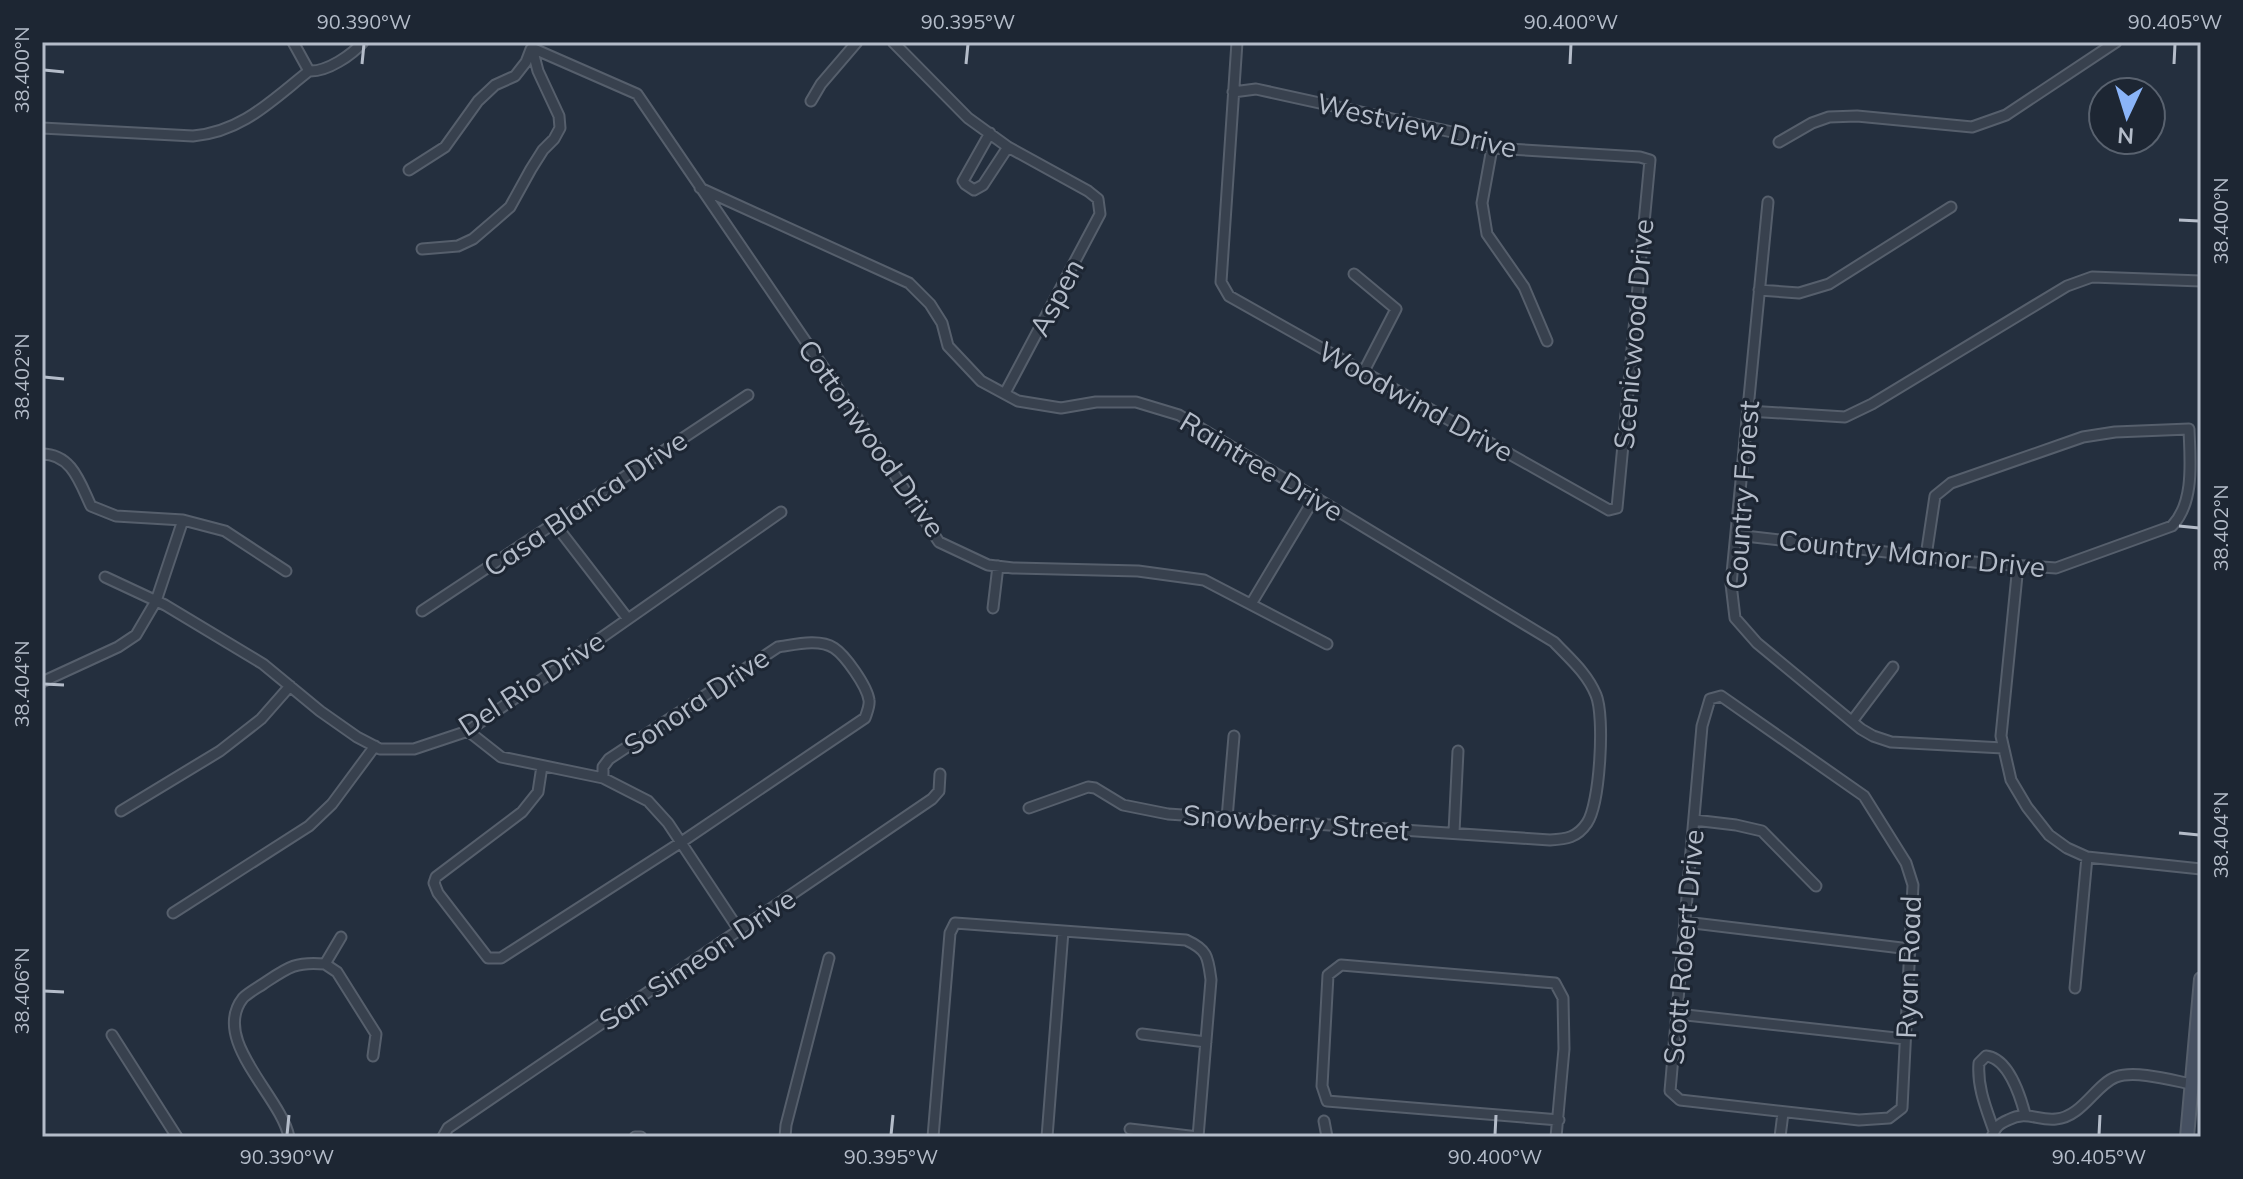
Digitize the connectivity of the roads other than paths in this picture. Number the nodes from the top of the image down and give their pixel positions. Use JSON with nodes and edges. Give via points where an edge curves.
{"nodes":[{"id":1,"x":293,"y":42,"type":"edge"},
{"id":2,"x":363,"y":42,"type":"edge"},
{"id":3,"x":857,"y":42,"type":"edge"},
{"id":4,"x":893,"y":42,"type":"edge"},
{"id":5,"x":1237,"y":42,"type":"edge"},
{"id":6,"x":2116,"y":42,"type":"edge"},
{"id":7,"x":532,"y":45,"type":"edge"},
{"id":8,"x":309,"y":71,"type":"junction"},
{"id":9,"x":1233,"y":92,"type":"junction"},
{"id":10,"x":811,"y":101,"type":"dead end"},
{"id":11,"x":42,"y":128,"type":"edge"},
{"id":12,"x":990,"y":133,"type":"junction"},
{"id":13,"x":1779,"y":142,"type":"dead end"},
{"id":14,"x":1008,"y":147,"type":"junction"},
{"id":15,"x":1492,"y":148,"type":"junction"},
{"id":16,"x":1650,"y":160,"type":"joint"},
{"id":17,"x":409,"y":170,"type":"dead end"},
{"id":18,"x":700,"y":188,"type":"junction"},
{"id":19,"x":1768,"y":202,"type":"dead end"},
{"id":20,"x":1951,"y":207,"type":"dead end"},
{"id":21,"x":422,"y":249,"type":"dead end"},
{"id":22,"x":1354,"y":274,"type":"dead end"},
{"id":23,"x":2201,"y":281,"type":"edge"},
{"id":24,"x":1759,"y":290,"type":"junction"},
{"id":25,"x":1547,"y":341,"type":"dead end"},
{"id":26,"x":1364,"y":371,"type":"junction"},
{"id":27,"x":1005,"y":393,"type":"junction"},
{"id":28,"x":748,"y":395,"type":"dead end"},
{"id":29,"x":1748,"y":411,"type":"junction"},
{"id":30,"x":42,"y":454,"type":"edge"},
{"id":31,"x":1315,"y":497,"type":"junction"},
{"id":32,"x":1617,"y":508,"type":"joint"},
{"id":33,"x":781,"y":512,"type":"dead end"},
{"id":34,"x":183,"y":520,"type":"junction"},
{"id":35,"x":554,"y":523,"type":"junction"},
{"id":36,"x":1736,"y":535,"type":"junction"},
{"id":37,"x":1926,"y":556,"type":"junction"},
{"id":38,"x":2018,"y":565,"type":"junction"},
{"id":39,"x":998,"y":566,"type":"junction"},
{"id":40,"x":286,"y":571,"type":"dead end"},
{"id":41,"x":105,"y":577,"type":"dead end"},
{"id":42,"x":156,"y":601,"type":"junction"},
{"id":43,"x":1251,"y":604,"type":"junction"},
{"id":44,"x":993,"y":608,"type":"dead end"},
{"id":45,"x":422,"y":611,"type":"dead end"},
{"id":46,"x":628,"y":619,"type":"junction"},
{"id":47,"x":1327,"y":644,"type":"dead end"},
{"id":48,"x":1893,"y":667,"type":"dead end"},
{"id":49,"x":42,"y":682,"type":"edge"},
{"id":50,"x":290,"y":686,"type":"junction"},
{"id":51,"x":1721,"y":696,"type":"joint"},
{"id":52,"x":1853,"y":720,"type":"junction"},
{"id":53,"x":468,"y":731,"type":"junction"},
{"id":54,"x":1234,"y":736,"type":"dead end"},
{"id":55,"x":375,"y":746,"type":"junction"},
{"id":56,"x":2003,"y":748,"type":"junction"},
{"id":57,"x":1458,"y":751,"type":"dead end"},
{"id":58,"x":542,"y":766,"type":"junction"},
{"id":59,"x":940,"y":774,"type":"dead end"},
{"id":60,"x":603,"y":778,"type":"junction"},
{"id":61,"x":1029,"y":808,"type":"dead end"},
{"id":62,"x":121,"y":811,"type":"dead end"},
{"id":63,"x":1227,"y":818,"type":"junction"},
{"id":64,"x":1694,"y":820,"type":"junction"},
{"id":65,"x":1454,"y":832,"type":"junction"},
{"id":66,"x":1572,"y":838,"type":"joint"},
{"id":67,"x":680,"y":843,"type":"junction"},
{"id":68,"x":2087,"y":857,"type":"junction"},
{"id":69,"x":2201,"y":869,"type":"edge"},
{"id":70,"x":1816,"y":886,"type":"dead end"},
{"id":71,"x":173,"y":913,"type":"dead end"},
{"id":72,"x":1685,"y":922,"type":"junction"},
{"id":73,"x":739,"y":930,"type":"junction"},
{"id":74,"x":1063,"y":931,"type":"junction"},
{"id":75,"x":341,"y":937,"type":"dead end"},
{"id":76,"x":1910,"y":949,"type":"junction"},
{"id":77,"x":829,"y":958,"type":"dead end"},
{"id":78,"x":325,"y":964,"type":"junction"},
{"id":79,"x":2201,"y":979,"type":"edge"},
{"id":80,"x":2075,"y":988,"type":"dead end"},
{"id":81,"x":1677,"y":1014,"type":"junction"},
{"id":82,"x":1142,"y":1034,"type":"dead end"},
{"id":83,"x":112,"y":1035,"type":"dead end"},
{"id":84,"x":1905,"y":1039,"type":"junction"},
{"id":85,"x":1206,"y":1042,"type":"junction"},
{"id":86,"x":373,"y":1056,"type":"dead end"},
{"id":87,"x":2191,"y":1084,"type":"junction"},
{"id":88,"x":1783,"y":1113,"type":"junction"},
{"id":89,"x":2025,"y":1114,"type":"junction"},
{"id":90,"x":1559,"y":1120,"type":"junction"},
{"id":91,"x":1324,"y":1121,"type":"dead end"},
{"id":92,"x":1130,"y":1129,"type":"dead end"},
{"id":93,"x":1993,"y":1134,"type":"edge"},
{"id":94,"x":177,"y":1137,"type":"edge"},
{"id":95,"x":289,"y":1137,"type":"edge"},
{"id":96,"x":443,"y":1137,"type":"edge"},
{"id":97,"x":635,"y":1137,"type":"edge"},
{"id":98,"x":641,"y":1137,"type":"edge"},
{"id":99,"x":785,"y":1137,"type":"edge"},
{"id":100,"x":933,"y":1137,"type":"edge"},
{"id":101,"x":1047,"y":1137,"type":"edge"},
{"id":102,"x":1198,"y":1137,"type":"edge"},
{"id":103,"x":1327,"y":1137,"type":"edge"},
{"id":104,"x":1556,"y":1137,"type":"edge"},
{"id":105,"x":1780,"y":1137,"type":"edge"},
{"id":106,"x":2187,"y":1137,"type":"edge"}],
"edges":[{"from":1,"to":8,"type":"street"},
{"from":2,"to":8,"type":"street","via":[[334,63]]},
{"from":3,"to":10,"type":"street"},
{"from":4,"to":12,"type":"street","via":[[968,118]]},
{"from":5,"to":9,"type":"street"},
{"from":6,"to":13,"type":"street","via":[[2006,115],[1972,127],[1829,117]]},
{"from":7,"to":17,"type":"street","via":[[515,76],[478,101],[445,147]]},
{"from":7,"to":18,"type":"street","name":"Cottonwood Drive","via":[[637,94]]},
{"from":7,"to":21,"type":"street","via":[[560,128],[510,207],[473,239]]},
{"from":8,"to":11,"type":"street","via":[[234,127],[210,135]]},
{"from":9,"to":15,"type":"street","name":"Westview Drive","via":[[1256,89],[1452,132]]},
{"from":9,"to":26,"type":"street","name":"Woodwind Drive","via":[[1221,282],[1229,296]]},
{"from":12,"to":14,"type":"street"},
{"from":12,"to":14,"type":"street","via":[[965,184],[974,190],[983,185]]},
{"from":14,"to":27,"type":"street","name":"Aspen","via":[[1088,191],[1098,199],[1100,214]]},
{"from":15,"to":16,"type":"street","name":"Westview Drive"},
{"from":15,"to":25,"type":"street","via":[[1482,203],[1487,234],[1524,287]]},
{"from":16,"to":32,"type":"street","name":"Scenicwood Drive"},
{"from":18,"to":27,"type":"street","name":"Raintree Drive","via":[[909,283],[942,323],[948,346],[981,381]]},
{"from":18,"to":39,"type":"street","name":"Cottonwood Drive","via":[[939,542]]},
{"from":19,"to":24,"type":"street","name":"Country Forest"},
{"from":20,"to":24,"type":"street","via":[[1829,284],[1799,293]]},
{"from":22,"to":26,"type":"street","via":[[1396,309]]},
{"from":23,"to":29,"type":"street","via":[[2092,277],[2067,286],[1845,417]]},
{"from":24,"to":29,"type":"street","name":"Country Forest"},
{"from":26,"to":32,"type":"street","name":"Woodwind Drive","via":[[1609,510]]},
{"from":27,"to":31,"type":"street","name":"Raintree Drive","via":[[1018,401],[1061,408],[1136,402],[1179,415]]},
{"from":28,"to":35,"type":"street","name":"Casa Blanca Drive"},
{"from":29,"to":36,"type":"street","name":"Country Forest"},
{"from":30,"to":34,"type":"street","via":[[62,458],[91,506],[116,516]]},
{"from":31,"to":43,"type":"street"},
{"from":31,"to":66,"type":"street","name":"Raintree Drive","via":[[1554,642],[1587,676],[1598,699],[1595,805]]},
{"from":33,"to":46,"type":"street","name":"Del Rio Drive"},
{"from":34,"to":40,"type":"street","via":[[225,531]]},
{"from":34,"to":42,"type":"street"},
{"from":35,"to":45,"type":"street","name":"Casa Blanca Drive"},
{"from":35,"to":46,"type":"street"},
{"from":36,"to":37,"type":"street","name":"Country Manor Drive"},
{"from":36,"to":52,"type":"street","name":"Country Forest","via":[[1731,584],[1735,618],[1757,643]]},
{"from":37,"to":38,"type":"street","name":"Country Manor Drive"},
{"from":37,"to":38,"type":"street","name":"Country Manor Drive","via":[[1935,496],[1951,483],[2083,437],[2189,429],[2186,501],[2172,526],[2056,568]]},
{"from":38,"to":56,"type":"street"},
{"from":39,"to":43,"type":"street","name":"Cottonwood Drive","via":[[1179,575],[1204,580]]},
{"from":39,"to":44,"type":"street"},
{"from":41,"to":42,"type":"street","name":"Del Rio Drive"},
{"from":42,"to":49,"type":"street","via":[[136,635]]},
{"from":42,"to":50,"type":"street","name":"Del Rio Drive","via":[[263,664]]},
{"from":43,"to":47,"type":"street","name":"Cottonwood Drive"},
{"from":46,"to":53,"type":"street","name":"Del Rio Drive"},
{"from":48,"to":52,"type":"street"},
{"from":50,"to":55,"type":"street","name":"Del Rio Drive"},
{"from":50,"to":62,"type":"street","via":[[261,719],[220,751]]},
{"from":51,"to":64,"type":"street","name":"Scott Robert Drive","via":[[1710,699],[1702,726]]},
{"from":51,"to":76,"type":"street","name":"Ryan Road","via":[[1864,796],[1906,863],[1913,885]]},
{"from":52,"to":56,"type":"street","name":"Country Forest","via":[[1891,742]]},
{"from":53,"to":55,"type":"street","name":"Del Rio Drive","via":[[414,749]]},
{"from":53,"to":58,"type":"street","via":[[501,757]]},
{"from":54,"to":63,"type":"street"},
{"from":55,"to":71,"type":"street","via":[[309,826]]},
{"from":56,"to":68,"type":"street","via":[[2011,780],[2027,807],[2049,835]]},
{"from":57,"to":65,"type":"street"},
{"from":58,"to":60,"type":"street"},
{"from":58,"to":67,"type":"street","via":[[538,792],[522,812],[434,883],[488,958],[501,958]]},
{"from":59,"to":73,"type":"street","name":"San Simeon Drive","via":[[939,791],[932,799]]},
{"from":60,"to":67,"type":"street","via":[[648,801]]},
{"from":60,"to":67,"type":"street","name":"Sonora Drive","via":[[609,759],[778,647],[808,642],[833,647],[867,694],[865,718]]},
{"from":61,"to":63,"type":"street","name":"Snowberry Street","via":[[1088,787],[1123,805]]},
{"from":63,"to":65,"type":"street","name":"Snowberry Street"},
{"from":64,"to":70,"type":"street","via":[[1762,831]]},
{"from":64,"to":72,"type":"street","name":"Scott Robert Drive"},
{"from":65,"to":66,"type":"street","name":"Snowberry Street"},
{"from":67,"to":73,"type":"street"},
{"from":68,"to":69,"type":"street"},
{"from":68,"to":80,"type":"street"},
{"from":72,"to":76,"type":"street"},
{"from":72,"to":81,"type":"street","name":"Scott Robert Drive"},
{"from":73,"to":96,"type":"street","name":"San Simeon Drive","via":[[448,1128]]},
{"from":74,"to":85,"type":"street","via":[[1186,940],[1204,951],[1211,980]]},
{"from":74,"to":100,"type":"street","via":[[955,923]]},
{"from":74,"to":101,"type":"street"},
{"from":75,"to":78,"type":"street"},
{"from":76,"to":84,"type":"street","name":"Ryan Road"},
{"from":77,"to":99,"type":"street"},
{"from":78,"to":86,"type":"street","via":[[337,972],[376,1034]]},
{"from":78,"to":95,"type":"street","via":[[290,966],[244,997],[237,1009],[240,1049]]},
{"from":79,"to":87,"type":"street"},
{"from":81,"to":84,"type":"street"},
{"from":81,"to":88,"type":"street","name":"Scott Robert Drive","via":[[1670,1091],[1680,1100]]},
{"from":82,"to":85,"type":"street"},
{"from":83,"to":94,"type":"street"},
{"from":84,"to":88,"type":"street","name":"Ryan Road","via":[[1902,1108],[1889,1118]]},
{"from":85,"to":102,"type":"street"},
{"from":87,"to":89,"type":"street","via":[[2117,1076],[2058,1119]]},
{"from":87,"to":106,"type":"street"},
{"from":88,"to":105,"type":"street"},
{"from":89,"to":93,"type":"street","via":[[1998,1124]]},
{"from":89,"to":93,"type":"street","via":[[2004,1067],[1986,1056],[1979,1063],[1979,1082]]},
{"from":90,"to":90,"type":"street","via":[[1327,1101],[1322,1086],[1328,975],[1341,965],[1555,983],[1563,998]]},
{"from":90,"to":104,"type":"street"},
{"from":91,"to":103,"type":"street"},
{"from":92,"to":102,"type":"street"},
{"from":97,"to":98,"type":"street"}]}
